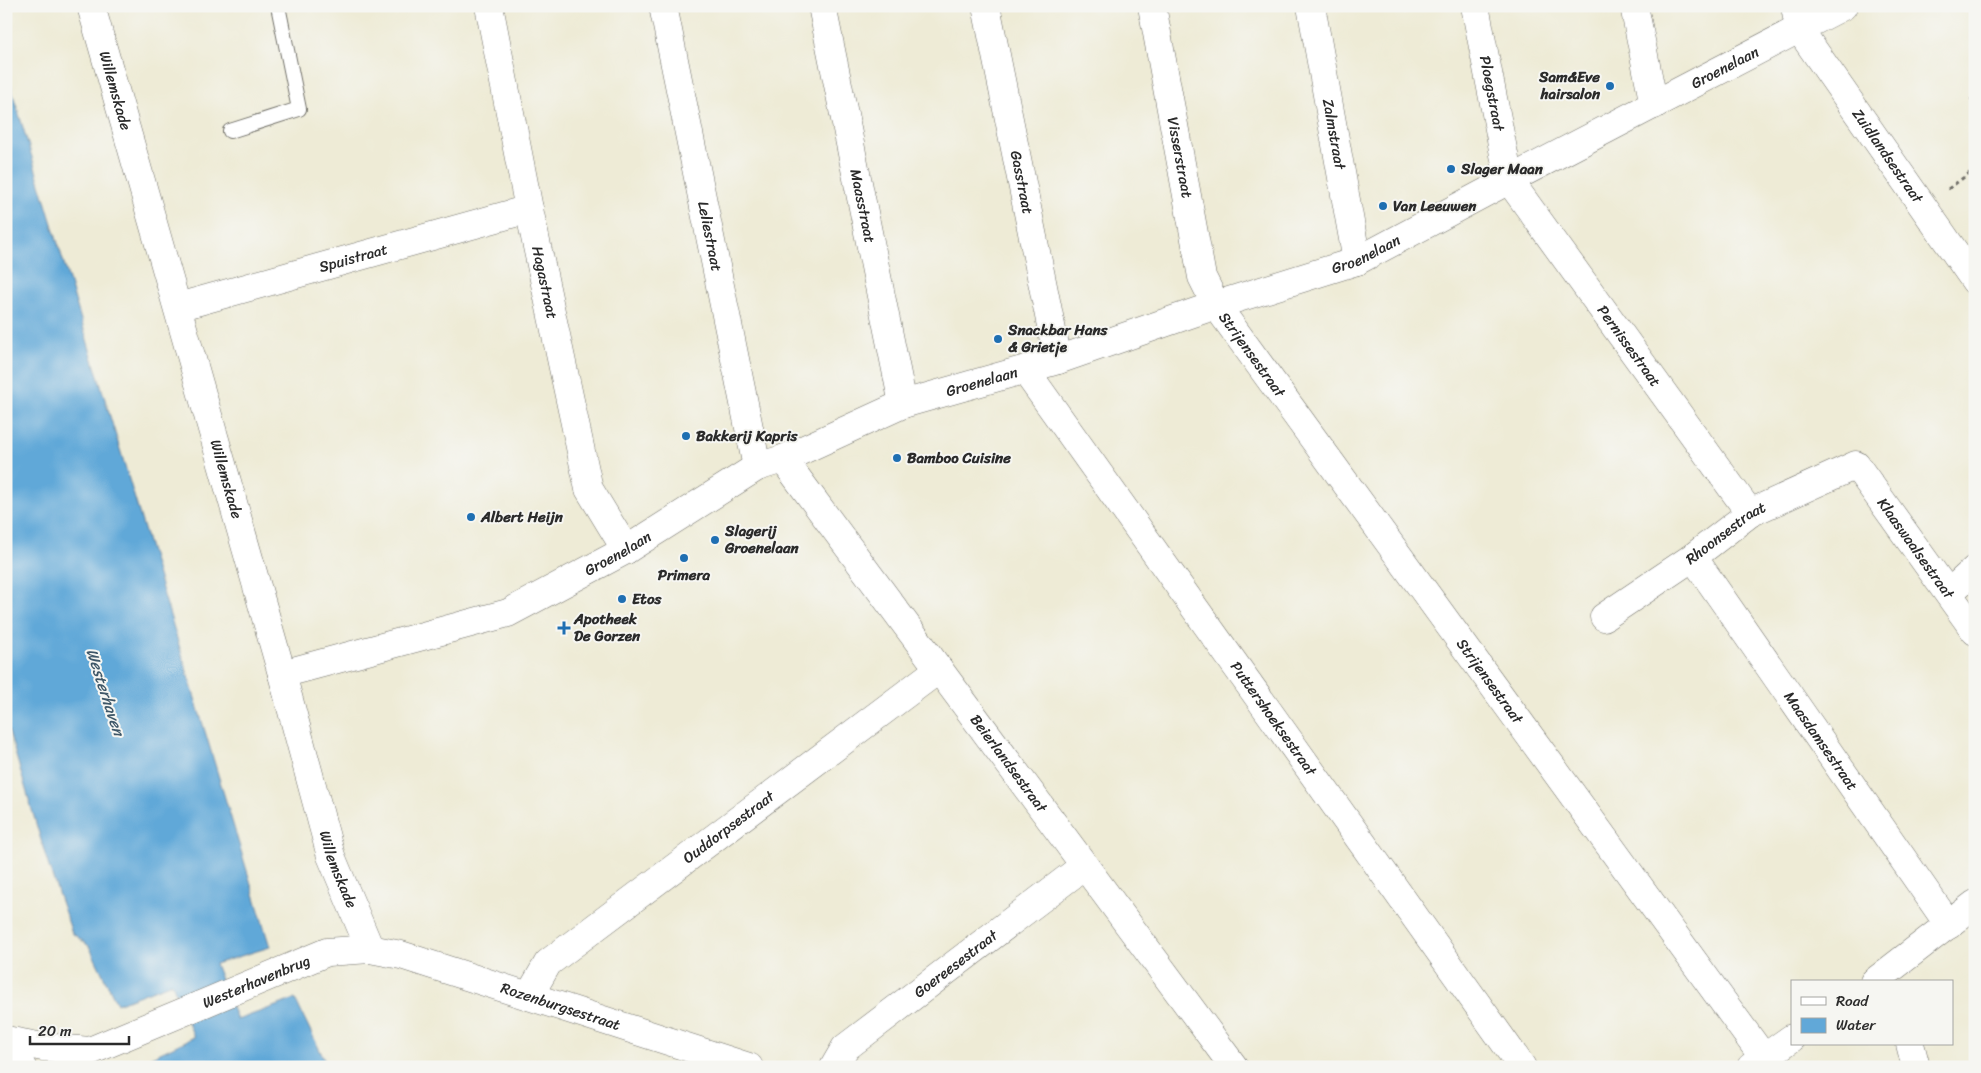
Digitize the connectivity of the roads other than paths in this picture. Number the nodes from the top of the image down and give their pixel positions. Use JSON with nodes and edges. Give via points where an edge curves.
{"nodes":[{"id":1,"x":91,"y":6,"type":"edge"},
{"id":2,"x":278,"y":6,"type":"edge"},
{"id":3,"x":489,"y":6,"type":"edge"},
{"id":4,"x":663,"y":6,"type":"edge"},
{"id":5,"x":822,"y":6,"type":"edge"},
{"id":6,"x":986,"y":6,"type":"edge"},
{"id":7,"x":1152,"y":6,"type":"edge"},
{"id":8,"x":1311,"y":6,"type":"edge"},
{"id":9,"x":1475,"y":6,"type":"edge"},
{"id":10,"x":1634,"y":6,"type":"edge"},
{"id":11,"x":1842,"y":6,"type":"edge"},
{"id":12,"x":1797,"y":18,"type":"edge"},
{"id":13,"x":1654,"y":105,"type":"junction"},
{"id":14,"x":230,"y":131,"type":"dead end"},
{"id":15,"x":1508,"y":180,"type":"junction"},
{"id":16,"x":529,"y":209,"type":"junction"},
{"id":17,"x":1357,"y":261,"type":"junction"},
{"id":18,"x":1975,"y":281,"type":"edge"},
{"id":19,"x":1216,"y":305,"type":"junction"},
{"id":20,"x":178,"y":307,"type":"junction"},
{"id":21,"x":1058,"y":360,"type":"junction"},
{"id":22,"x":1025,"y":370,"type":"junction"},
{"id":23,"x":903,"y":404,"type":"junction"},
{"id":24,"x":783,"y":458,"type":"junction"},
{"id":25,"x":1856,"y":465,"type":"joint"},
{"id":26,"x":757,"y":468,"type":"junction"},
{"id":27,"x":1750,"y":513,"type":"junction"},
{"id":28,"x":626,"y":550,"type":"junction"},
{"id":29,"x":1692,"y":556,"type":"junction"},
{"id":30,"x":1975,"y":570,"type":"edge"},
{"id":31,"x":1949,"y":594,"type":"junction"},
{"id":32,"x":1604,"y":617,"type":"dead end"},
{"id":33,"x":1975,"y":631,"type":"edge"},
{"id":34,"x":939,"y":669,"type":"junction"},
{"id":35,"x":282,"y":674,"type":"junction"},
{"id":36,"x":1084,"y":866,"type":"junction"},
{"id":37,"x":1975,"y":904,"type":"edge"},
{"id":38,"x":1949,"y":925,"type":"junction"},
{"id":39,"x":370,"y":949,"type":"junction"},
{"id":40,"x":1880,"y":980,"type":"edge"},
{"id":41,"x":529,"y":996,"type":"junction"},
{"id":42,"x":1791,"y":1039,"type":"edge"},
{"id":43,"x":6,"y":1040,"type":"edge"},
{"id":44,"x":1911,"y":1046,"type":"edge"},
{"id":45,"x":83,"y":1059,"type":"edge"},
{"id":46,"x":1757,"y":1062,"type":"edge"},
{"id":47,"x":6,"y":1064,"type":"edge"},
{"id":48,"x":22,"y":1067,"type":"edge"},
{"id":49,"x":749,"y":1067,"type":"edge"},
{"id":50,"x":834,"y":1067,"type":"edge"},
{"id":51,"x":1234,"y":1067,"type":"edge"},
{"id":52,"x":1522,"y":1067,"type":"edge"},
{"id":53,"x":1916,"y":1067,"type":"edge"}],
"edges":[{"from":1,"to":20,"type":"street","name":"Willemskade"},
{"from":2,"to":14,"type":"lane","via":[[299,109]]},
{"from":3,"to":16,"type":"street","name":"Hagastraat"},
{"from":4,"to":26,"type":"street","name":"Leliestraat"},
{"from":5,"to":23,"type":"street","name":"Maasstraat"},
{"from":6,"to":21,"type":"street","name":"Gasstraat"},
{"from":7,"to":19,"type":"street","name":"Visserstraat","via":[[1202,277]]},
{"from":8,"to":17,"type":"street","name":"Zalmstraat"},
{"from":9,"to":15,"type":"street","name":"Ploegstraat"},
{"from":10,"to":13,"type":"street"},
{"from":11,"to":12,"type":"street","name":"Groenelaan"},
{"from":12,"to":13,"type":"street","name":"Groenelaan"},
{"from":12,"to":18,"type":"street","name":"Zuidlandsestraat"},
{"from":13,"to":15,"type":"street","name":"Groenelaan"},
{"from":15,"to":17,"type":"street","name":"Groenelaan"},
{"from":15,"to":27,"type":"street","name":"Pernissestraat"},
{"from":16,"to":20,"type":"street","name":"Spuistraat"},
{"from":16,"to":28,"type":"street","name":"Hagastraat","via":[[589,489]]},
{"from":17,"to":19,"type":"street","name":"Groenelaan"},
{"from":19,"to":21,"type":"street","name":"Groenelaan"},
{"from":19,"to":46,"type":"street","name":"Strijensestraat"},
{"from":20,"to":35,"type":"street","name":"Willemskade"},
{"from":21,"to":22,"type":"street","name":"Groenelaan"},
{"from":22,"to":23,"type":"street","name":"Groenelaan"},
{"from":22,"to":52,"type":"street","name":"Puttershoeksestraat"},
{"from":23,"to":24,"type":"street","name":"Groenelaan"},
{"from":24,"to":26,"type":"street","name":"Groenelaan"},
{"from":24,"to":34,"type":"street","name":"Beierlandsestraat"},
{"from":25,"to":27,"type":"street","name":"Rhoonsestraat"},
{"from":25,"to":31,"type":"street","name":"Klaaswaalsestraat"},
{"from":26,"to":28,"type":"street","name":"Groenelaan"},
{"from":27,"to":29,"type":"street","name":"Rhoonsestraat"},
{"from":28,"to":35,"type":"street","name":"Groenelaan","via":[[508,613]]},
{"from":29,"to":32,"type":"street","name":"Rhoonsestraat"},
{"from":29,"to":38,"type":"street","name":"Maasdamsestraat"},
{"from":30,"to":31,"type":"street"},
{"from":31,"to":33,"type":"street","name":"Klaaswaalsestraat"},
{"from":34,"to":36,"type":"street","name":"Beierlandsestraat"},
{"from":34,"to":41,"type":"street","name":"Ouddorpsestraat","via":[[548,963]]},
{"from":35,"to":39,"type":"street","name":"Willemskade","via":[[331,856]]},
{"from":36,"to":50,"type":"street","name":"Goereesestraat","via":[[845,1048]]},
{"from":36,"to":51,"type":"street","name":"Beierlandsestraat"},
{"from":37,"to":38,"type":"street"},
{"from":38,"to":40,"type":"street"},
{"from":39,"to":41,"type":"street","name":"Rozenburgsestraat","via":[[401,955]]},
{"from":39,"to":45,"type":"street","name":"Westerhavenbrug","via":[[327,952],[180,1013]]},
{"from":41,"to":49,"type":"street","name":"Rozenburgsestraat"},
{"from":42,"to":46,"type":"street"},
{"from":43,"to":45,"type":"street"},
{"from":44,"to":53,"type":"street"},
{"from":47,"to":48,"type":"street"}]}
